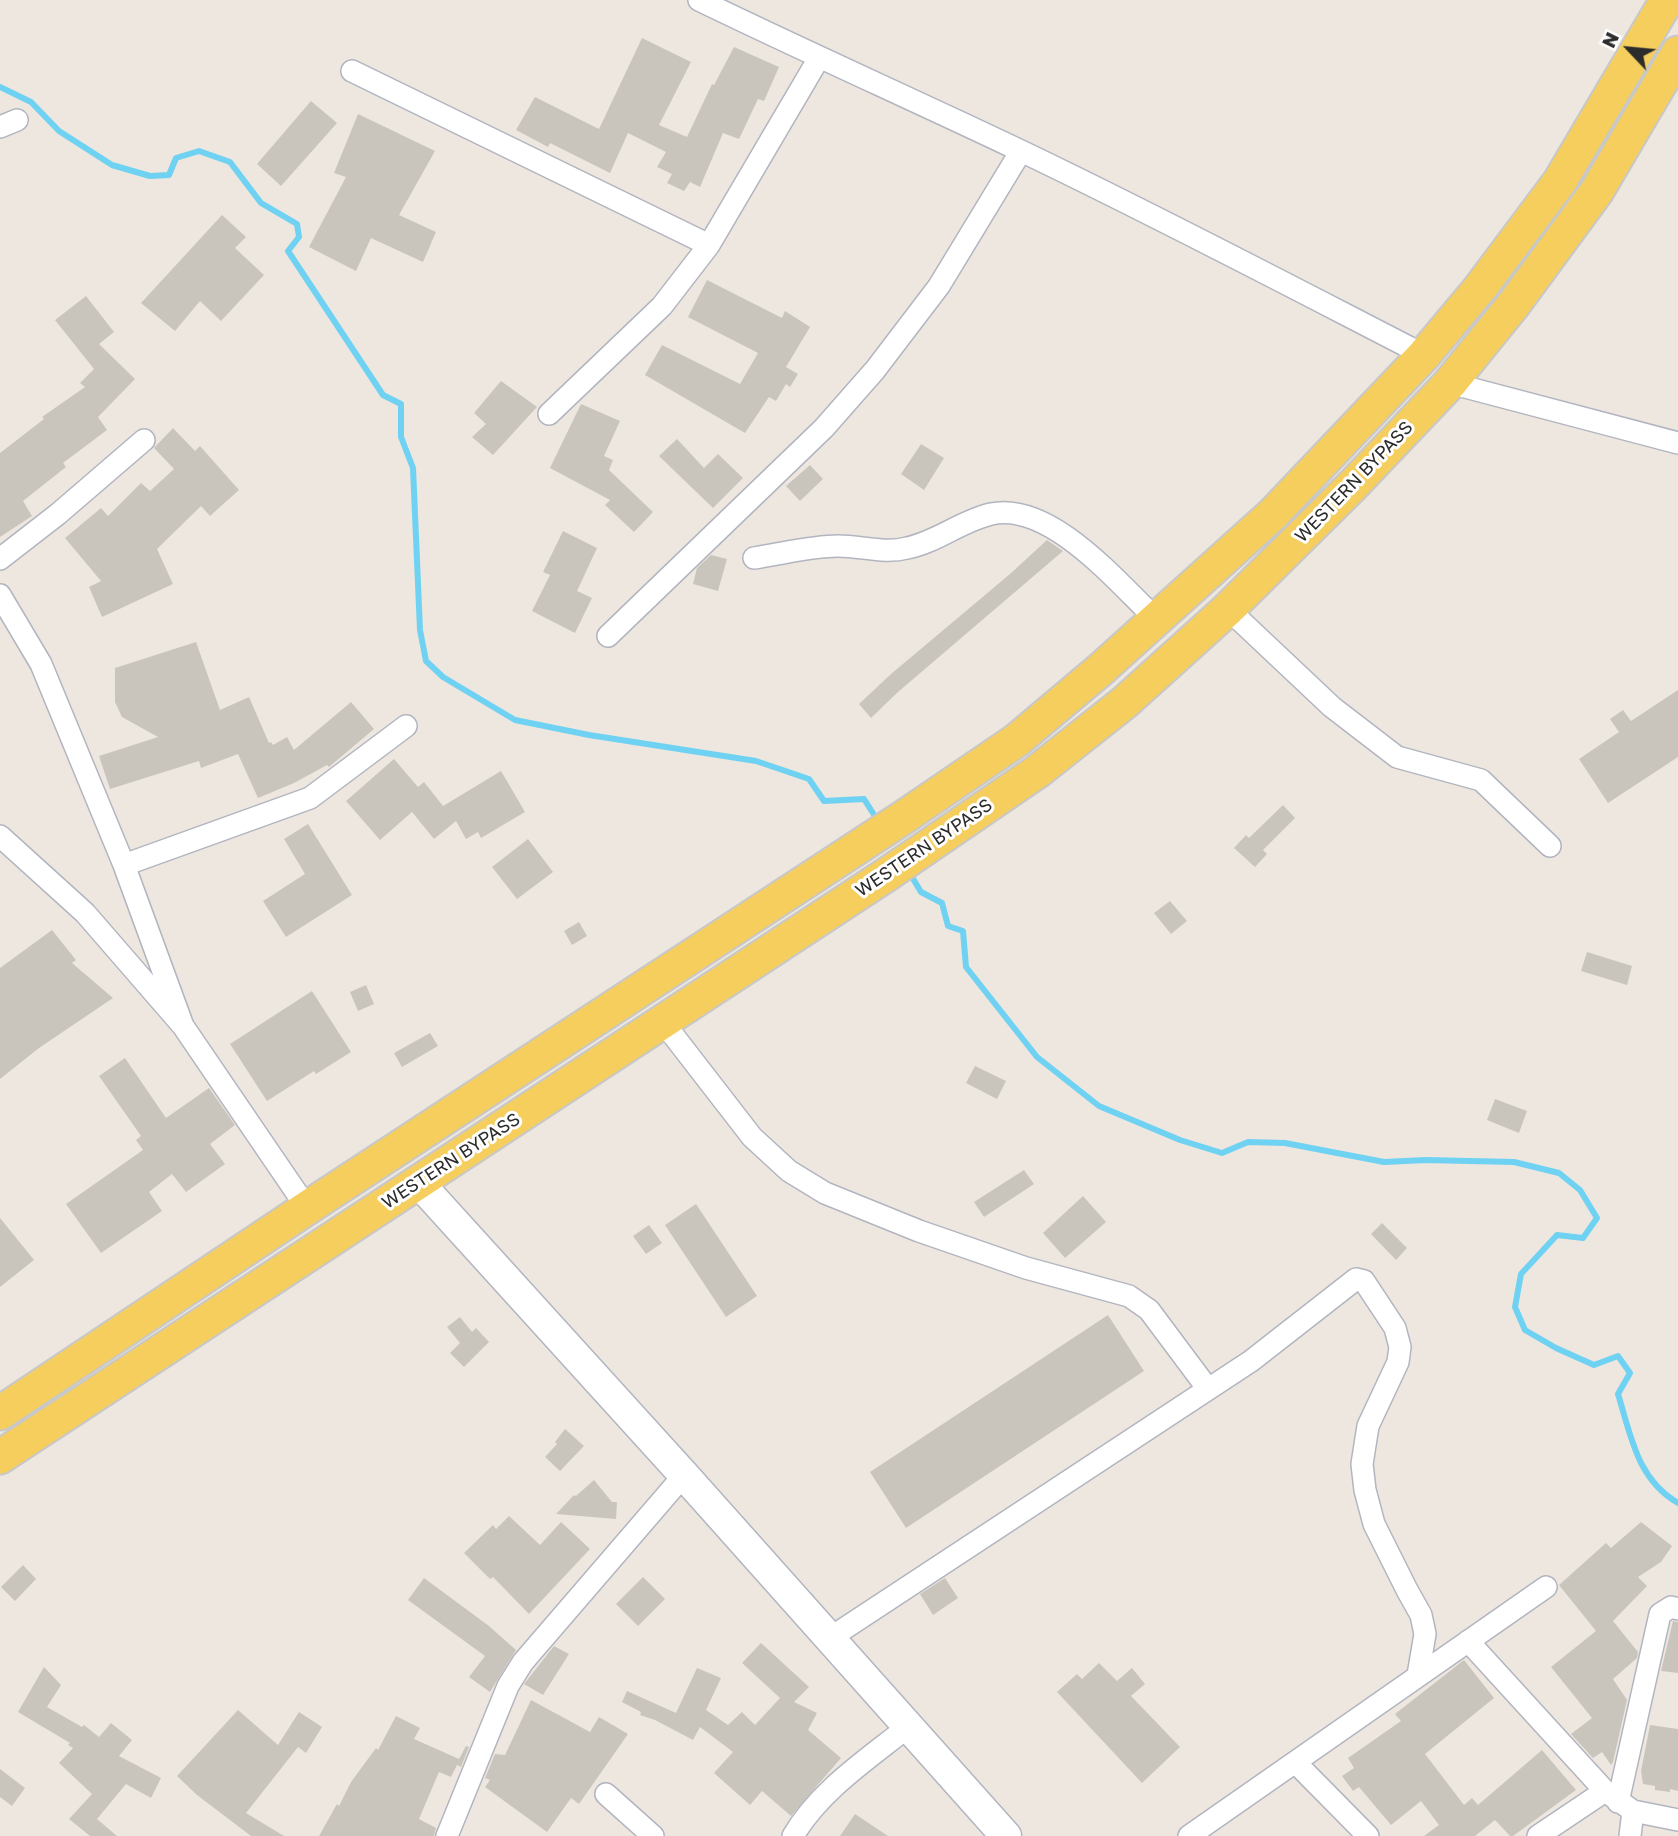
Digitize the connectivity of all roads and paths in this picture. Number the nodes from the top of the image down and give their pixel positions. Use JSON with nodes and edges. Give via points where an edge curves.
{"nodes":[{"id":1,"x":699,"y":0,"type":"edge"},
{"id":2,"x":1667,"y":0,"type":"edge"},
{"id":3,"x":1678,"y":53,"type":"edge"},
{"id":4,"x":819,"y":58,"type":"junction"},
{"id":5,"x":352,"y":71,"type":"dead end"},
{"id":6,"x":1021,"y":151,"type":"junction"},
{"id":7,"x":709,"y":245,"type":"junction"},
{"id":8,"x":1424,"y":355,"type":"junction"},
{"id":9,"x":1450,"y":383,"type":"junction"},
{"id":10,"x":549,"y":414,"type":"dead end"},
{"id":11,"x":144,"y":440,"type":"dead end"},
{"id":12,"x":1678,"y":443,"type":"edge"},
{"id":13,"x":754,"y":558,"type":"dead end"},
{"id":14,"x":0,"y":559,"type":"edge"},
{"id":15,"x":0,"y":595,"type":"edge"},
{"id":16,"x":1228,"y":609,"type":"junction"},
{"id":17,"x":1156,"y":619,"type":"junction"},
{"id":18,"x":608,"y":636,"type":"dead end"},
{"id":19,"x":406,"y":726,"type":"dead end"},
{"id":20,"x":0,"y":836,"type":"edge"},
{"id":21,"x":1550,"y":846,"type":"dead end"},
{"id":22,"x":124,"y":865,"type":"junction"},
{"id":23,"x":663,"y":1021,"type":"junction"},
{"id":24,"x":183,"y":1026,"type":"junction"},
{"id":25,"x":418,"y":1182,"type":"junction"},
{"id":26,"x":307,"y":1208,"type":"junction"},
{"id":27,"x":1208,"y":1389,"type":"junction"},
{"id":28,"x":0,"y":1413,"type":"edge"},
{"id":29,"x":0,"y":1457,"type":"edge"},
{"id":30,"x":684,"y":1475,"type":"junction"},
{"id":31,"x":1546,"y":1587,"type":"dead end"},
{"id":32,"x":1678,"y":1609,"type":"edge"},
{"id":33,"x":830,"y":1638,"type":"junction"},
{"id":34,"x":1468,"y":1641,"type":"junction"},
{"id":35,"x":1418,"y":1675,"type":"junction"},
{"id":36,"x":909,"y":1726,"type":"junction"},
{"id":37,"x":1295,"y":1762,"type":"junction"},
{"id":38,"x":606,"y":1794,"type":"dead end"},
{"id":39,"x":1619,"y":1802,"type":"junction"},
{"id":40,"x":1678,"y":1820,"type":"edge"},
{"id":41,"x":447,"y":1836,"type":"edge"},
{"id":42,"x":653,"y":1836,"type":"edge"},
{"id":43,"x":793,"y":1836,"type":"edge"},
{"id":44,"x":1006,"y":1836,"type":"edge"},
{"id":45,"x":1189,"y":1836,"type":"edge"},
{"id":46,"x":1368,"y":1836,"type":"edge"},
{"id":47,"x":1538,"y":1836,"type":"edge"},
{"id":48,"x":1630,"y":1836,"type":"edge"}],
"edges":[{"from":1,"to":4,"type":"street"},
{"from":2,"to":8,"type":"main road","name":"WESTERN BYPASS","via":[[1560,181]]},
{"from":3,"to":9,"type":"main road","name":"WESTERN BYPASS","via":[[1597,191]]},
{"from":4,"to":6,"type":"street"},
{"from":4,"to":7,"type":"street"},
{"from":5,"to":7,"type":"street"},
{"from":6,"to":8,"type":"street"},
{"from":6,"to":18,"type":"street","via":[[939,286],[875,370],[824,428]]},
{"from":7,"to":10,"type":"street","via":[[662,306]]},
{"from":8,"to":17,"type":"main road","name":"WESTERN BYPASS","via":[[1273,514]]},
{"from":9,"to":12,"type":"street"},
{"from":9,"to":16,"type":"main road","name":"WESTERN BYPASS"},
{"from":11,"to":14,"type":"street"},
{"from":13,"to":17,"type":"street","via":[[839,546],[906,549],[993,513],[1015,514],[1043,522],[1070,538]]},
{"from":15,"to":22,"type":"street","via":[[41,664]]},
{"from":16,"to":21,"type":"street","via":[[1332,708],[1397,757],[1481,780]]},
{"from":16,"to":23,"type":"main road","name":"WESTERN BYPASS","via":[[1125,702],[1038,771]]},
{"from":17,"to":26,"type":"main road","name":"WESTERN BYPASS","via":[[1017,740]]},
{"from":19,"to":22,"type":"street","via":[[310,798]]},
{"from":20,"to":24,"type":"street","via":[[85,913]]},
{"from":22,"to":24,"type":"street"},
{"from":23,"to":25,"type":"main road","name":"WESTERN BYPASS"},
{"from":23,"to":27,"type":"street","via":[[752,1137],[789,1171],[825,1193],[919,1231],[1129,1296],[1149,1310]]},
{"from":24,"to":26,"type":"street"},
{"from":25,"to":29,"type":"main road","name":"WESTERN BYPASS"},
{"from":25,"to":30,"type":"street"},
{"from":26,"to":28,"type":"main road","name":"WESTERN BYPASS"},
{"from":27,"to":33,"type":"street"},
{"from":27,"to":35,"type":"street","via":[[1356,1279],[1368,1286],[1395,1328],[1400,1347],[1398,1362],[1368,1426],[1362,1464],[1365,1490],[1374,1524],[1421,1615],[1425,1634]]},
{"from":30,"to":33,"type":"street"},
{"from":30,"to":41,"type":"street","via":[[523,1662],[508,1686]]},
{"from":31,"to":34,"type":"street"},
{"from":32,"to":39,"type":"street","via":[[1660,1614]]},
{"from":33,"to":36,"type":"street"},
{"from":34,"to":35,"type":"street"},
{"from":34,"to":39,"type":"street"},
{"from":35,"to":37,"type":"street"},
{"from":36,"to":43,"type":"street","via":[[837,1783]]},
{"from":36,"to":44,"type":"street"},
{"from":37,"to":45,"type":"street"},
{"from":37,"to":46,"type":"street"},
{"from":38,"to":42,"type":"street"},
{"from":39,"to":40,"type":"street"},
{"from":39,"to":47,"type":"street"},
{"from":39,"to":48,"type":"street"}]}
